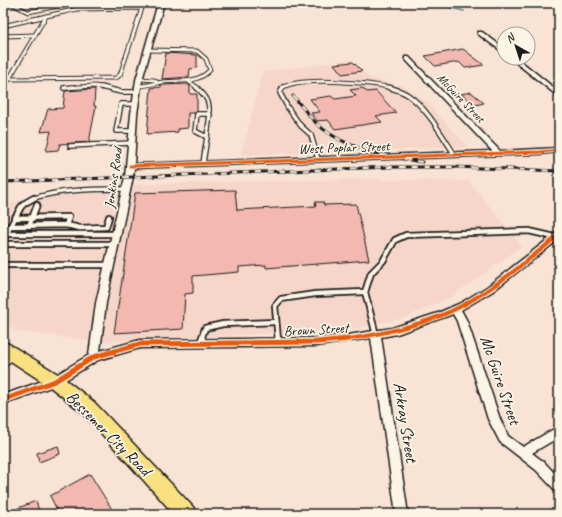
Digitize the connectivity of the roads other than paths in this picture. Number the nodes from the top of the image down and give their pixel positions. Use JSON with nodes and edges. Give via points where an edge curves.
{"nodes":[{"id":1,"x":11,"y":3,"type":"edge"},
{"id":2,"x":73,"y":3,"type":"edge"},
{"id":3,"x":161,"y":3,"type":"edge"},
{"id":4,"x":46,"y":16,"type":"junction"},
{"id":5,"x":3,"y":26,"type":"edge"},
{"id":6,"x":480,"y":33,"type":"dead end"},
{"id":7,"x":35,"y":35,"type":"junction"},
{"id":8,"x":3,"y":36,"type":"edge"},
{"id":9,"x":496,"y":45,"type":"edge"},
{"id":10,"x":148,"y":50,"type":"junction"},
{"id":11,"x":407,"y":58,"type":"dead end"},
{"id":12,"x":523,"y":66,"type":"edge"},
{"id":13,"x":10,"y":79,"type":"junction"},
{"id":14,"x":188,"y":81,"type":"junction"},
{"id":15,"x":155,"y":84,"type":"junction"},
{"id":16,"x":139,"y":86,"type":"junction"},
{"id":17,"x":64,"y":88,"type":"dead end"},
{"id":18,"x":3,"y":89,"type":"edge"},
{"id":19,"x":559,"y":95,"type":"edge"},
{"id":20,"x":136,"y":104,"type":"junction"},
{"id":21,"x":209,"y":113,"type":"junction"},
{"id":22,"x":132,"y":131,"type":"junction"},
{"id":23,"x":207,"y":137,"type":"junction"},
{"id":24,"x":131,"y":143,"type":"junction"},
{"id":25,"x":70,"y":146,"type":"dead end"},
{"id":26,"x":559,"y":150,"type":"edge"},
{"id":27,"x":498,"y":153,"type":"junction"},
{"id":28,"x":455,"y":155,"type":"junction"},
{"id":29,"x":318,"y":159,"type":"junction"},
{"id":30,"x":203,"y":163,"type":"junction"},
{"id":31,"x":130,"y":166,"type":"junction"},
{"id":32,"x":126,"y":189,"type":"junction"},
{"id":33,"x":37,"y":205,"type":"dead end"},
{"id":34,"x":109,"y":217,"type":"dead end"},
{"id":35,"x":14,"y":218,"type":"junction"},
{"id":36,"x":32,"y":218,"type":"junction"},
{"id":37,"x":66,"y":225,"type":"junction"},
{"id":38,"x":10,"y":226,"type":"junction"},
{"id":39,"x":29,"y":226,"type":"junction"},
{"id":40,"x":6,"y":234,"type":"junction"},
{"id":41,"x":117,"y":234,"type":"junction"},
{"id":42,"x":557,"y":236,"type":"edge"},
{"id":43,"x":3,"y":240,"type":"edge"},
{"id":44,"x":3,"y":244,"type":"edge"},
{"id":45,"x":114,"y":244,"type":"junction"},
{"id":46,"x":3,"y":265,"type":"edge"},
{"id":47,"x":110,"y":265,"type":"junction"},
{"id":48,"x":365,"y":292,"type":"junction"},
{"id":49,"x":456,"y":309,"type":"junction"},
{"id":50,"x":276,"y":322,"type":"junction"},
{"id":51,"x":376,"y":335,"type":"junction"},
{"id":52,"x":278,"y":343,"type":"junction"},
{"id":53,"x":200,"y":344,"type":"junction"},
{"id":54,"x":7,"y":355,"type":"edge"},
{"id":55,"x":94,"y":357,"type":"junction"},
{"id":56,"x":55,"y":381,"type":"junction"},
{"id":57,"x":3,"y":400,"type":"edge"},
{"id":58,"x":559,"y":431,"type":"edge"},
{"id":59,"x":523,"y":453,"type":"junction"},
{"id":60,"x":559,"y":486,"type":"edge"},
{"id":61,"x":187,"y":514,"type":"edge"},
{"id":62,"x":402,"y":514,"type":"edge"}],
"edges":[{"from":1,"to":2,"type":"lane","via":[[28,12]]},
{"from":3,"to":10,"type":"street","name":"Jenkins Road"},
{"from":4,"to":5,"type":"lane"},
{"from":4,"to":7,"type":"lane"},
{"from":4,"to":13,"type":"lane","via":[[77,9],[142,8],[120,75],[116,78]]},
{"from":6,"to":9,"type":"street"},
{"from":7,"to":8,"type":"lane"},
{"from":7,"to":13,"type":"lane"},
{"from":10,"to":14,"type":"lane","via":[[193,50],[202,53],[208,61],[210,70],[206,75]]},
{"from":10,"to":16,"type":"street","name":"Jenkins Road"},
{"from":11,"to":27,"type":"street","name":"McGuire Street"},
{"from":12,"to":19,"type":"street"},
{"from":13,"to":18,"type":"lane"},
{"from":14,"to":15,"type":"lane"},
{"from":14,"to":21,"type":"lane","via":[[206,94]]},
{"from":15,"to":16,"type":"lane"},
{"from":15,"to":16,"type":"lane","via":[[154,80]]},
{"from":16,"to":17,"type":"lane","via":[[122,92],[94,86]]},
{"from":16,"to":20,"type":"street","name":"Jenkins Road"},
{"from":20,"to":22,"type":"street","name":"Jenkins Road"},
{"from":20,"to":22,"type":"lane","via":[[121,104],[116,131]]},
{"from":21,"to":23,"type":"lane"},
{"from":21,"to":23,"type":"lane","via":[[197,114],[195,131]]},
{"from":22,"to":24,"type":"street","name":"Jenkins Road"},
{"from":23,"to":30,"type":"lane"},
{"from":24,"to":25,"type":"lane"},
{"from":24,"to":31,"type":"street","name":"Jenkins Road"},
{"from":26,"to":27,"type":"street","name":"West Poplar Street"},
{"from":27,"to":28,"type":"street","name":"West Poplar Street"},
{"from":28,"to":29,"type":"street","name":"West Poplar Street"},
{"from":28,"to":29,"type":"lane","via":[[414,100],[401,91],[357,82],[294,84],[283,87],[280,93],[301,126],[311,135]]},
{"from":29,"to":30,"type":"street","name":"West Poplar Street"},
{"from":30,"to":31,"type":"street","name":"West Poplar Street"},
{"from":31,"to":32,"type":"street","name":"Jenkins Road"},
{"from":32,"to":35,"type":"lane","via":[[38,197],[27,201]]},
{"from":32,"to":41,"type":"street","name":"Jenkins Road"},
{"from":33,"to":36,"type":"lane"},
{"from":34,"to":37,"type":"lane","via":[[106,227],[80,228]]},
{"from":35,"to":36,"type":"lane"},
{"from":35,"to":38,"type":"lane"},
{"from":36,"to":37,"type":"lane","via":[[69,217]]},
{"from":36,"to":39,"type":"lane"},
{"from":37,"to":39,"type":"lane"},
{"from":38,"to":39,"type":"lane"},
{"from":38,"to":40,"type":"lane"},
{"from":40,"to":41,"type":"lane"},
{"from":40,"to":43,"type":"lane"},
{"from":41,"to":45,"type":"street","name":"Jenkins Road"},
{"from":42,"to":48,"type":"lane","via":[[529,231],[406,236],[395,240],[383,261],[371,273]]},
{"from":42,"to":49,"type":"street","name":"Brown Street","via":[[490,288]]},
{"from":44,"to":45,"type":"lane"},
{"from":45,"to":47,"type":"street","name":"Jenkins Road"},
{"from":46,"to":47,"type":"lane"},
{"from":47,"to":55,"type":"street","name":"Jenkins Road","via":[[101,303]]},
{"from":48,"to":50,"type":"lane","via":[[315,294],[281,299],[276,306]]},
{"from":48,"to":51,"type":"lane"},
{"from":49,"to":51,"type":"street","name":"Brown Street","via":[[423,322]]},
{"from":49,"to":59,"type":"street","name":"Mc Guire Street","via":[[494,419],[504,440]]},
{"from":50,"to":52,"type":"lane"},
{"from":50,"to":53,"type":"lane","via":[[223,324],[205,328]]},
{"from":51,"to":52,"type":"street","name":"Brown Street","via":[[317,342]]},
{"from":51,"to":62,"type":"street","name":"Arkray Street"},
{"from":52,"to":53,"type":"street","name":"Brown Street"},
{"from":53,"to":55,"type":"street","name":"Brown Street","via":[[140,344]]},
{"from":54,"to":56,"type":"main road","name":"Bessemer City Road"},
{"from":55,"to":56,"type":"street","name":"Brown Street"},
{"from":56,"to":57,"type":"street","name":"Brown Street"},
{"from":56,"to":61,"type":"main road","name":"Bessemer City Road","via":[[88,407]]},
{"from":58,"to":59,"type":"street"},
{"from":59,"to":60,"type":"street","name":"Mc Guire Street"}]}
